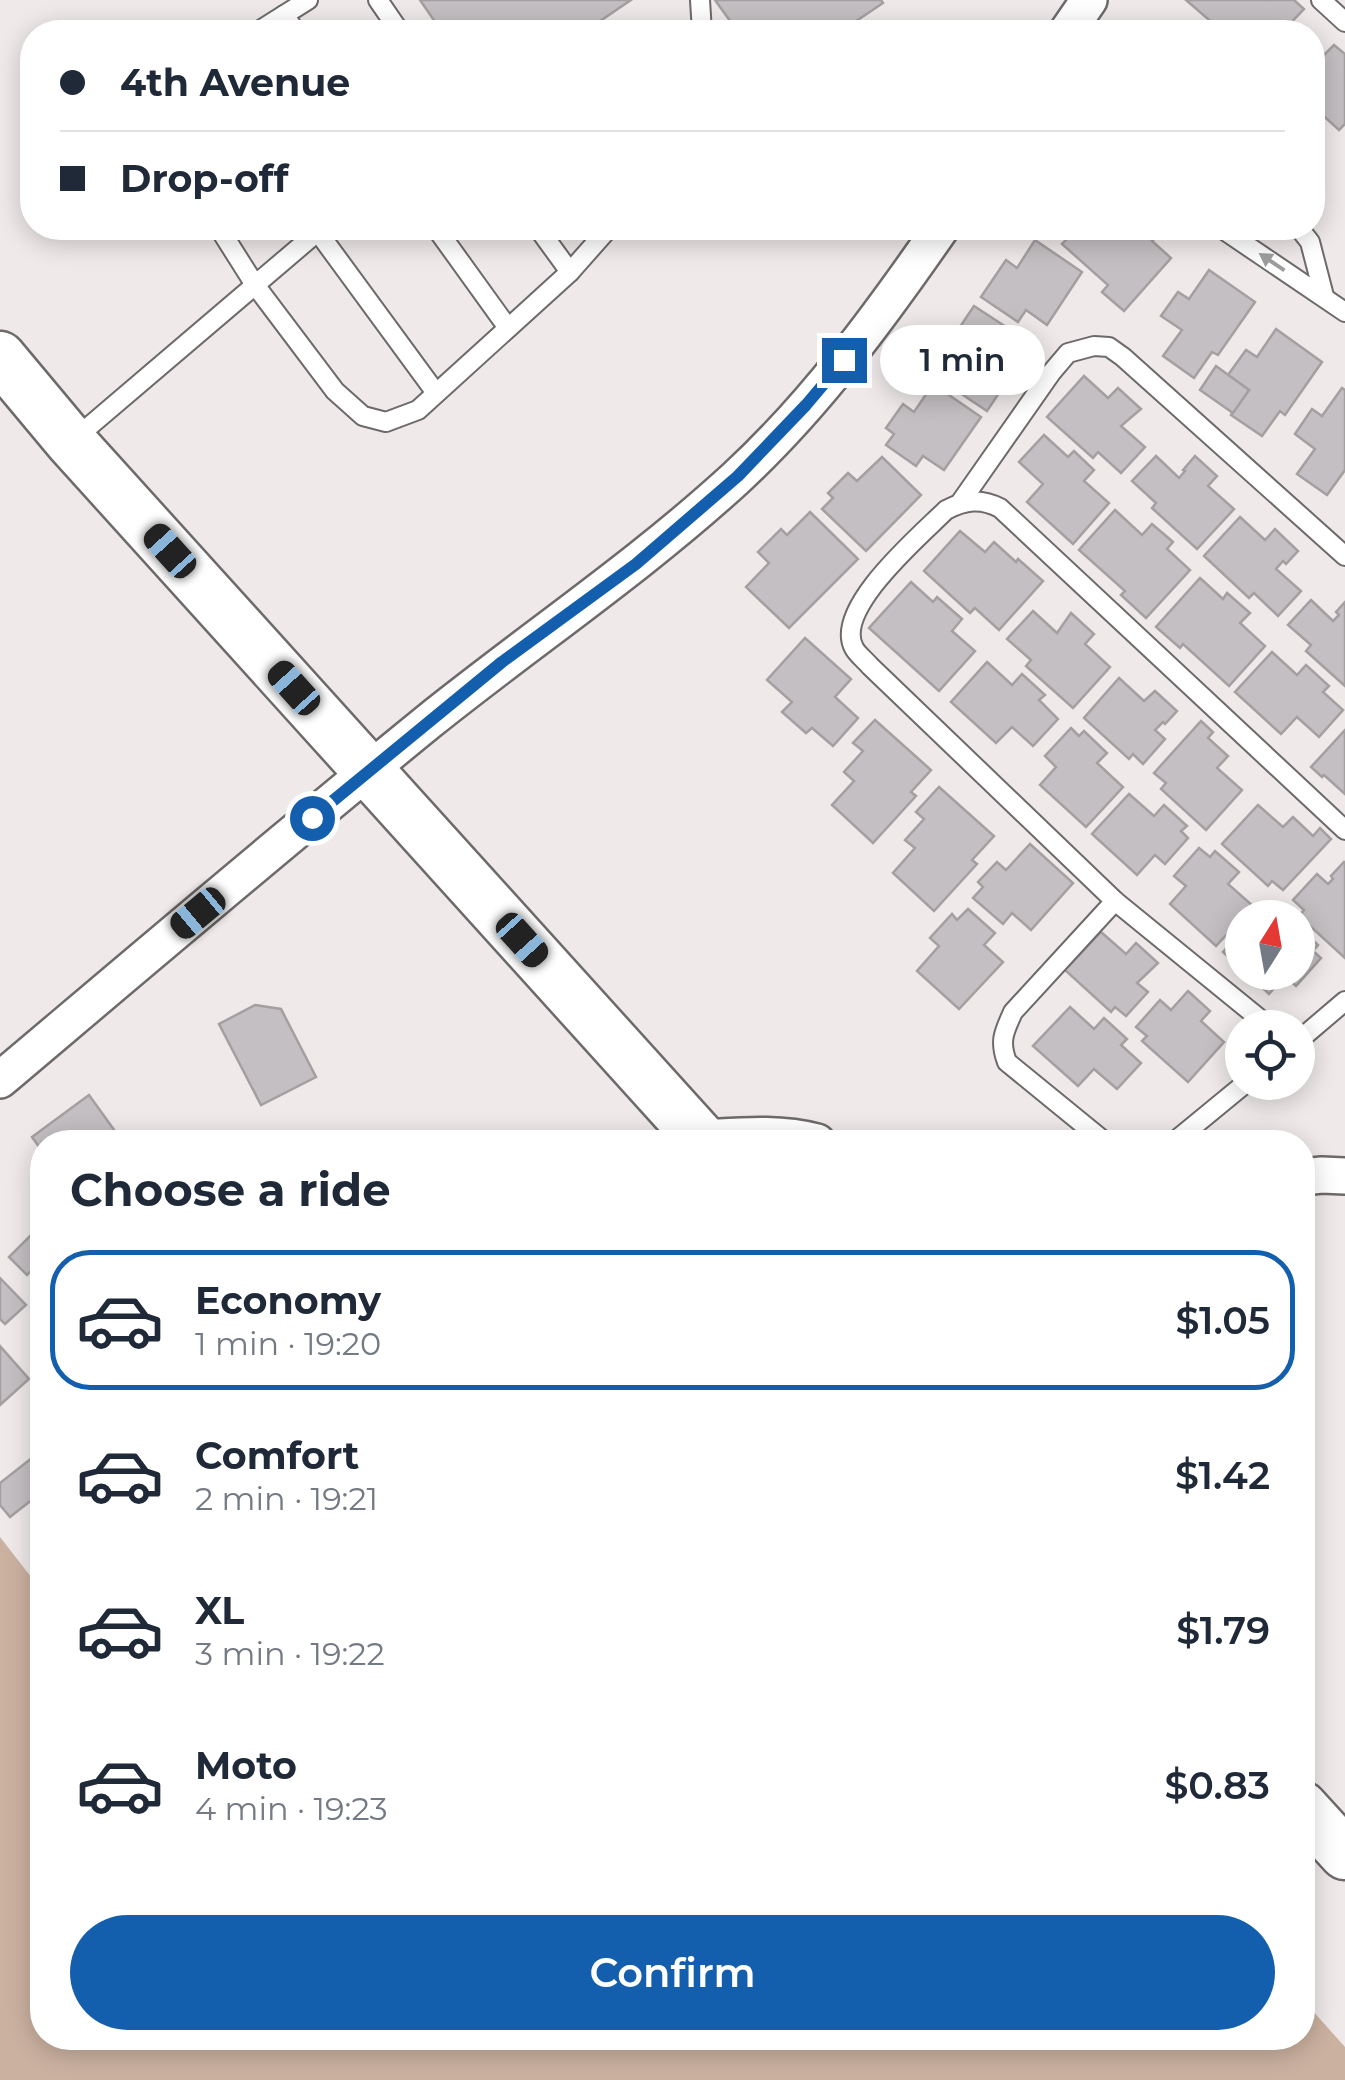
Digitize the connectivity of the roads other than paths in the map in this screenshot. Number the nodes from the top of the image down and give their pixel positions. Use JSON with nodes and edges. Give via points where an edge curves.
{"nodes":[{"id":1,"x":308,"y":0,"type":"edge"},
{"id":2,"x":1321,"y":0,"type":"edge"},
{"id":3,"x":284,"y":16,"type":"junction"},
{"id":4,"x":278,"y":20,"type":"edge"},
{"id":5,"x":287,"y":20,"type":"edge"},
{"id":6,"x":1345,"y":22,"type":"edge"},
{"id":7,"x":227,"y":240,"type":"edge"},
{"id":8,"x":306,"y":240,"type":"edge"},
{"id":9,"x":326,"y":240,"type":"edge"},
{"id":10,"x":445,"y":240,"type":"edge"},
{"id":11,"x":547,"y":240,"type":"edge"},
{"id":12,"x":599,"y":240,"type":"edge"},
{"id":13,"x":932,"y":240,"type":"edge"},
{"id":14,"x":1239,"y":240,"type":"edge"},
{"id":15,"x":1308,"y":240,"type":"edge"},
{"id":16,"x":570,"y":272,"type":"junction"},
{"id":17,"x":255,"y":285,"type":"junction"},
{"id":18,"x":1324,"y":296,"type":"junction"},
{"id":19,"x":1345,"y":312,"type":"edge"},
{"id":20,"x":508,"y":328,"type":"junction"},
{"id":21,"x":0,"y":357,"type":"edge"},
{"id":22,"x":436,"y":393,"type":"junction"},
{"id":23,"x":71,"y":442,"type":"junction"},
{"id":24,"x":960,"y":502,"type":"junction"},
{"id":25,"x":1345,"y":556,"type":"edge"},
{"id":26,"x":368,"y":770,"type":"junction"},
{"id":27,"x":1345,"y":830,"type":"edge"},
{"id":28,"x":1115,"y":901,"type":"junction"},
{"id":29,"x":1345,"y":1000,"type":"edge"},
{"id":30,"x":1249,"y":1010,"type":"edge"},
{"id":31,"x":1315,"y":1026,"type":"edge"},
{"id":32,"x":0,"y":1080,"type":"edge"},
{"id":33,"x":1225,"y":1100,"type":"edge"},
{"id":34,"x":693,"y":1130,"type":"edge"},
{"id":35,"x":1090,"y":1130,"type":"edge"},
{"id":36,"x":1189,"y":1130,"type":"edge"},
{"id":37,"x":1315,"y":1176,"type":"edge"},
{"id":38,"x":1345,"y":1176,"type":"edge"},
{"id":39,"x":1315,"y":1821,"type":"edge"},
{"id":40,"x":1345,"y":1854,"type":"edge"}],
"edges":[{"from":1,"to":3,"type":"lane"},
{"from":2,"to":6,"type":"lane"},
{"from":3,"to":4,"type":"lane"},
{"from":3,"to":5,"type":"lane"},
{"from":7,"to":17,"type":"lane"},
{"from":8,"to":17,"type":"lane"},
{"from":9,"to":22,"type":"lane"},
{"from":10,"to":20,"type":"lane"},
{"from":11,"to":16,"type":"lane"},
{"from":12,"to":16,"type":"lane"},
{"from":13,"to":26,"type":"street","via":[[862,338],[738,476],[636,564]]},
{"from":18,"to":14,"type":"lane","one_way":true},
{"from":15,"to":18,"type":"lane"},
{"from":16,"to":20,"type":"lane"},
{"from":17,"to":22,"type":"lane","via":[[363,416],[386,422],[418,410]]},
{"from":17,"to":23,"type":"lane"},
{"from":18,"to":19,"type":"lane"},
{"from":20,"to":22,"type":"lane"},
{"from":21,"to":23,"type":"main road"},
{"from":23,"to":26,"type":"main road"},
{"from":24,"to":25,"type":"lane","via":[[1068,353],[1109,348]]},
{"from":24,"to":27,"type":"lane","via":[[1000,508]]},
{"from":24,"to":28,"type":"lane","via":[[866,593],[853,614],[854,648]]},
{"from":26,"to":32,"type":"street"},
{"from":26,"to":34,"type":"main road"},
{"from":28,"to":30,"type":"lane"},
{"from":28,"to":35,"type":"lane","via":[[1012,1012],[1001,1047],[1008,1062]]},
{"from":29,"to":31,"type":"lane"},
{"from":33,"to":36,"type":"lane"},
{"from":37,"to":38,"type":"street"},
{"from":39,"to":40,"type":"main road"}]}
